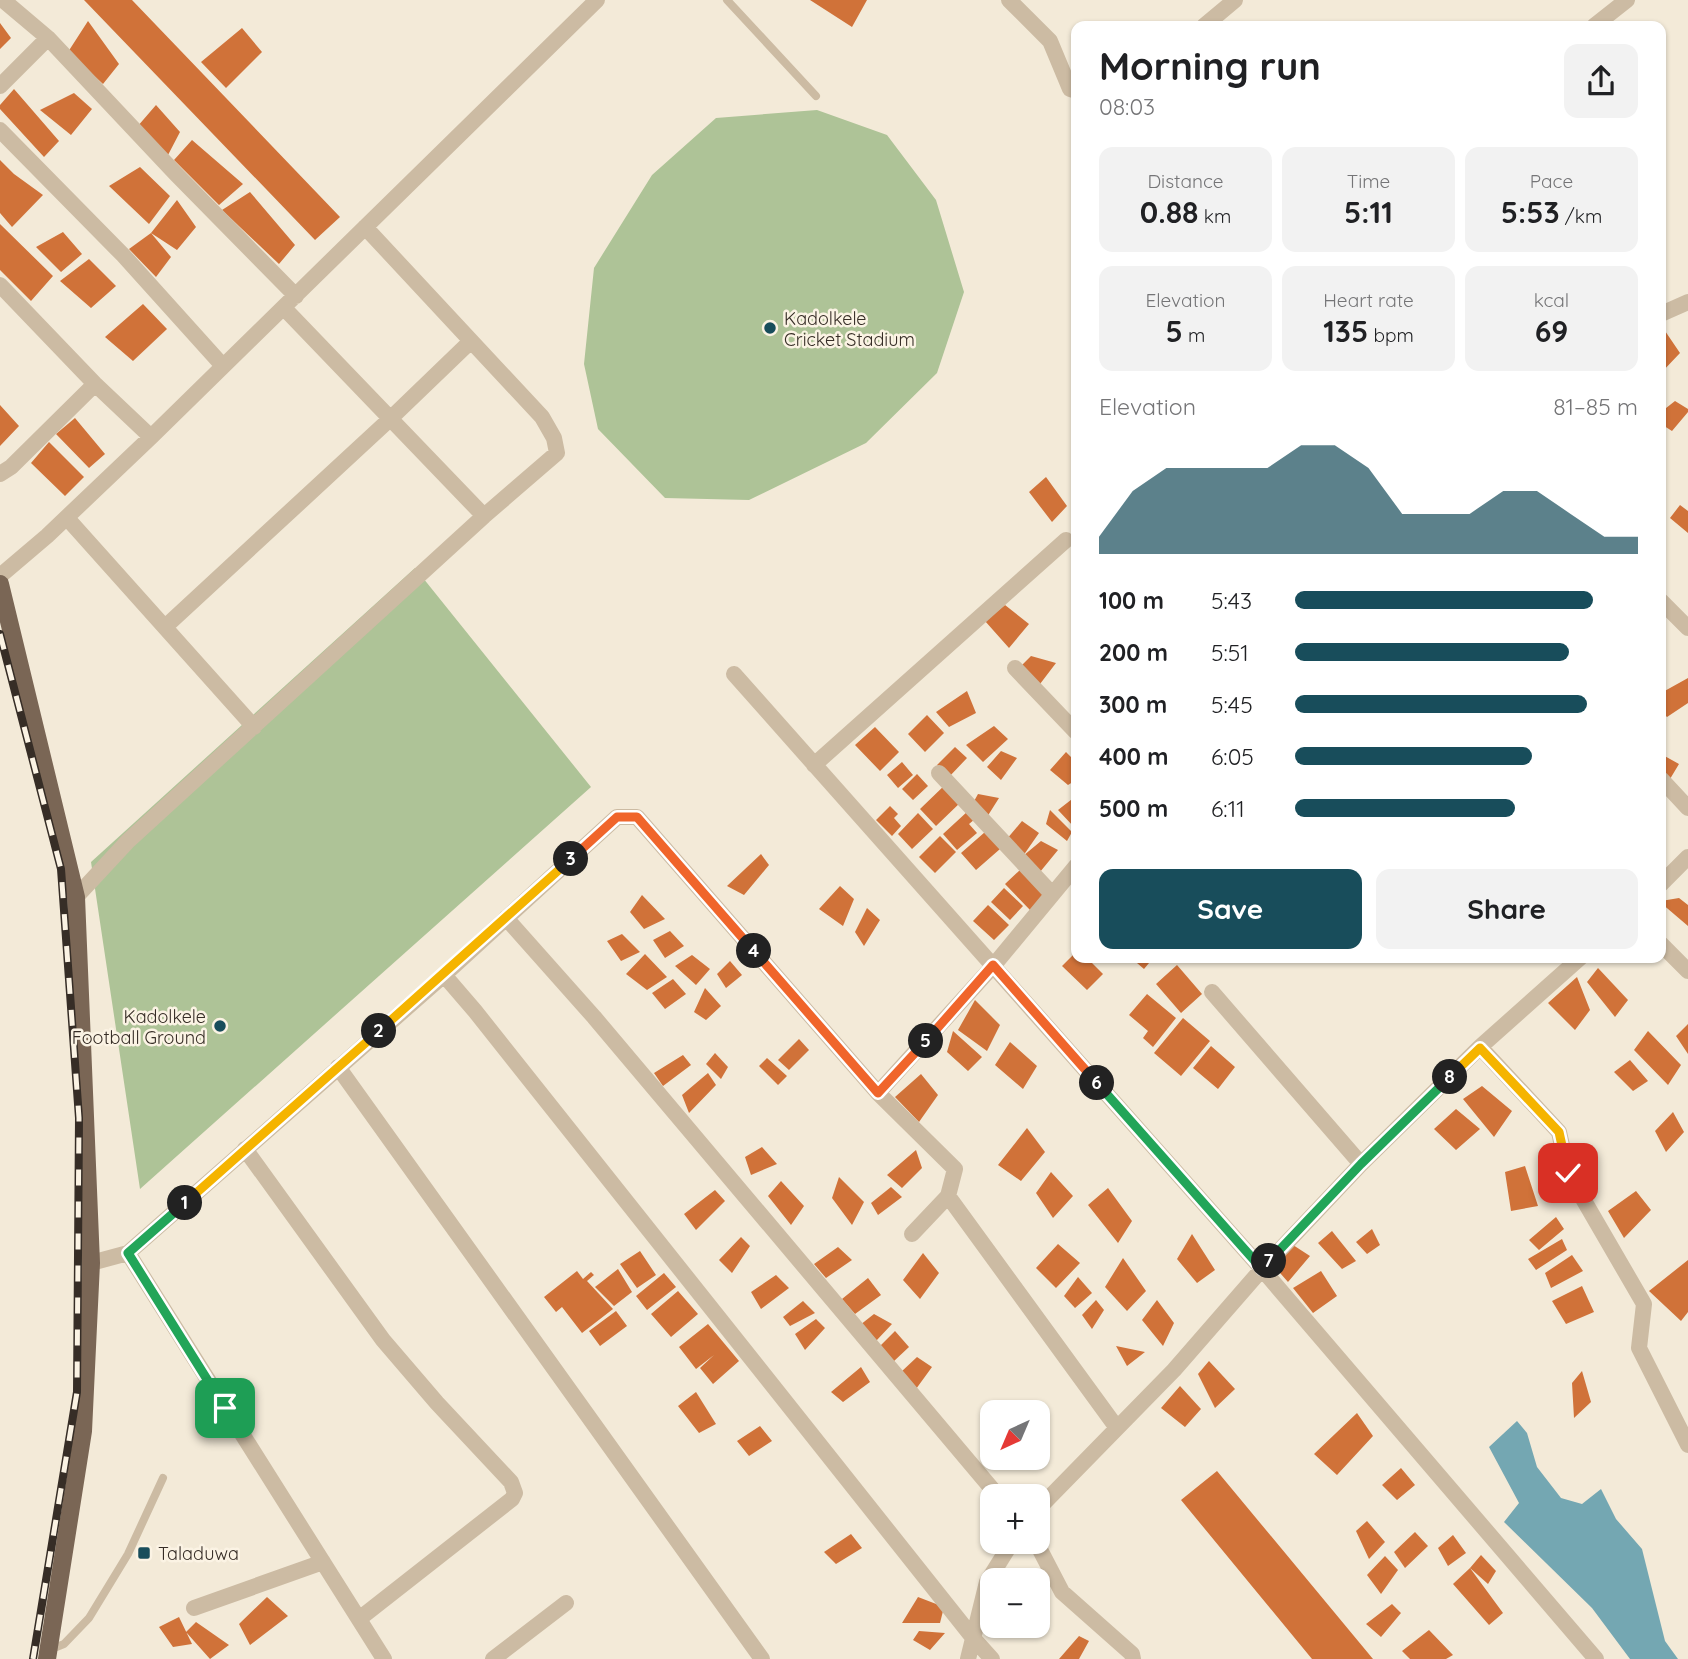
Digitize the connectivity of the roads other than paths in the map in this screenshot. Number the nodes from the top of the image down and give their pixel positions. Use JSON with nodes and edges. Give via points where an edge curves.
{"nodes":[{"id":1,"x":3,"y":0,"type":"edge"},
{"id":2,"x":597,"y":0,"type":"edge"},
{"id":3,"x":727,"y":0,"type":"edge"},
{"id":4,"x":1009,"y":0,"type":"edge"},
{"id":5,"x":1236,"y":0,"type":"edge"},
{"id":6,"x":1627,"y":0,"type":"edge"},
{"id":7,"x":1210,"y":21,"type":"edge"},
{"id":8,"x":1600,"y":21,"type":"edge"},
{"id":9,"x":48,"y":38,"type":"junction"},
{"id":10,"x":0,"y":86,"type":"edge"},
{"id":11,"x":1071,"y":89,"type":"edge"},
{"id":12,"x":816,"y":96,"type":"dead end"},
{"id":13,"x":0,"y":130,"type":"edge"},
{"id":14,"x":365,"y":227,"type":"junction"},
{"id":15,"x":0,"y":285,"type":"edge"},
{"id":16,"x":296,"y":296,"type":"junction"},
{"id":17,"x":1688,"y":302,"type":"edge"},
{"id":18,"x":284,"y":308,"type":"junction"},
{"id":19,"x":1666,"y":312,"type":"edge"},
{"id":20,"x":471,"y":341,"type":"junction"},
{"id":21,"x":223,"y":366,"type":"junction"},
{"id":22,"x":95,"y":384,"type":"junction"},
{"id":23,"x":390,"y":419,"type":"junction"},
{"id":24,"x":151,"y":437,"type":"junction"},
{"id":25,"x":0,"y":474,"type":"edge"},
{"id":26,"x":484,"y":516,"type":"junction"},
{"id":27,"x":67,"y":517,"type":"junction"},
{"id":28,"x":1066,"y":540,"type":"dead end"},
{"id":29,"x":0,"y":576,"type":"edge"},
{"id":30,"x":0,"y":584,"type":"edge"},
{"id":31,"x":1666,"y":606,"type":"edge"},
{"id":32,"x":165,"y":627,"type":"junction"},
{"id":33,"x":1688,"y":628,"type":"edge"},
{"id":34,"x":1015,"y":668,"type":"dead end"},
{"id":35,"x":734,"y":674,"type":"dead end"},
{"id":36,"x":254,"y":727,"type":"junction"},
{"id":37,"x":1071,"y":727,"type":"edge"},
{"id":38,"x":814,"y":765,"type":"junction"},
{"id":39,"x":939,"y":774,"type":"dead end"},
{"id":40,"x":1666,"y":784,"type":"edge"},
{"id":41,"x":1688,"y":808,"type":"edge"},
{"id":42,"x":1688,"y":858,"type":"edge"},
{"id":43,"x":1071,"y":872,"type":"edge"},
{"id":44,"x":1666,"y":879,"type":"edge"},
{"id":45,"x":1052,"y":894,"type":"junction"},
{"id":46,"x":76,"y":897,"type":"junction"},
{"id":47,"x":506,"y":918,"type":"junction"},
{"id":48,"x":1666,"y":949,"type":"edge"},
{"id":49,"x":1574,"y":963,"type":"edge"},
{"id":50,"x":993,"y":965,"type":"junction"},
{"id":51,"x":1688,"y":971,"type":"edge"},
{"id":52,"x":444,"y":975,"type":"junction"},
{"id":53,"x":1212,"y":992,"type":"dead end"},
{"id":54,"x":1480,"y":1048,"type":"junction"},
{"id":55,"x":338,"y":1067,"type":"junction"},
{"id":56,"x":878,"y":1093,"type":"junction"},
{"id":57,"x":245,"y":1149,"type":"junction"},
{"id":58,"x":1361,"y":1164,"type":"junction"},
{"id":59,"x":948,"y":1196,"type":"junction"},
{"id":60,"x":912,"y":1234,"type":"dead end"},
{"id":61,"x":128,"y":1253,"type":"junction"},
{"id":62,"x":91,"y":1263,"type":"junction"},
{"id":63,"x":1262,"y":1269,"type":"junction"},
{"id":64,"x":1116,"y":1428,"type":"junction"},
{"id":65,"x":1688,"y":1445,"type":"edge"},
{"id":66,"x":163,"y":1478,"type":"dead end"},
{"id":67,"x":988,"y":1484,"type":"edge"},
{"id":68,"x":1050,"y":1497,"type":"edge"},
{"id":69,"x":1004,"y":1554,"type":"edge"},
{"id":70,"x":1042,"y":1554,"type":"edge"},
{"id":71,"x":323,"y":1562,"type":"junction"},
{"id":72,"x":566,"y":1603,"type":"dead end"},
{"id":73,"x":194,"y":1608,"type":"dead end"},
{"id":74,"x":359,"y":1619,"type":"junction"},
{"id":75,"x":974,"y":1639,"type":"junction"},
{"id":76,"x":48,"y":1654,"type":"edge"},
{"id":77,"x":384,"y":1659,"type":"edge"},
{"id":78,"x":493,"y":1659,"type":"edge"},
{"id":79,"x":762,"y":1659,"type":"edge"},
{"id":80,"x":968,"y":1659,"type":"edge"},
{"id":81,"x":992,"y":1659,"type":"edge"},
{"id":82,"x":1133,"y":1659,"type":"edge"},
{"id":83,"x":1595,"y":1659,"type":"edge"}],
"edges":[{"from":1,"to":9,"type":"street"},
{"from":2,"to":14,"type":"street"},
{"from":3,"to":12,"type":"lane"},
{"from":4,"to":11,"type":"street","via":[[1050,41]]},
{"from":5,"to":7,"type":"street"},
{"from":6,"to":8,"type":"street"},
{"from":9,"to":10,"type":"street"},
{"from":9,"to":16,"type":"street"},
{"from":13,"to":21,"type":"street","via":[[123,255]]},
{"from":14,"to":16,"type":"street"},
{"from":14,"to":20,"type":"street"},
{"from":15,"to":22,"type":"street"},
{"from":16,"to":18,"type":"street"},
{"from":17,"to":19,"type":"street"},
{"from":18,"to":21,"type":"street"},
{"from":18,"to":23,"type":"street"},
{"from":20,"to":23,"type":"street"},
{"from":20,"to":26,"type":"street","via":[[542,416],[557,453]]},
{"from":21,"to":24,"type":"street"},
{"from":22,"to":24,"type":"street"},
{"from":22,"to":25,"type":"street"},
{"from":23,"to":26,"type":"street"},
{"from":23,"to":32,"type":"street"},
{"from":24,"to":27,"type":"street"},
{"from":26,"to":36,"type":"street"},
{"from":27,"to":29,"type":"street"},
{"from":27,"to":32,"type":"street"},
{"from":28,"to":38,"type":"street"},
{"from":30,"to":46,"type":"main road"},
{"from":31,"to":33,"type":"street"},
{"from":32,"to":36,"type":"street"},
{"from":34,"to":37,"type":"street"},
{"from":35,"to":38,"type":"street"},
{"from":36,"to":46,"type":"street","via":[[128,841]]},
{"from":38,"to":50,"type":"street"},
{"from":39,"to":45,"type":"street"},
{"from":40,"to":41,"type":"street"},
{"from":42,"to":44,"type":"street"},
{"from":43,"to":45,"type":"street"},
{"from":45,"to":50,"type":"street"},
{"from":46,"to":62,"type":"main road"},
{"from":47,"to":52,"type":"street"},
{"from":47,"to":56,"type":"street","via":[[617,817],[637,817]]},
{"from":47,"to":67,"type":"street"},
{"from":48,"to":51,"type":"street"},
{"from":49,"to":54,"type":"street"},
{"from":50,"to":56,"type":"street"},
{"from":50,"to":63,"type":"street"},
{"from":52,"to":55,"type":"street"},
{"from":52,"to":75,"type":"street"},
{"from":53,"to":58,"type":"street"},
{"from":54,"to":58,"type":"street"},
{"from":54,"to":65,"type":"street","via":[[1559,1132],[1568,1173],[1644,1304],[1639,1348]]},
{"from":55,"to":57,"type":"street"},
{"from":55,"to":79,"type":"street"},
{"from":56,"to":59,"type":"street","via":[[955,1169]]},
{"from":57,"to":61,"type":"street"},
{"from":57,"to":74,"type":"street","via":[[383,1340],[511,1482],[515,1493]]},
{"from":58,"to":63,"type":"street"},
{"from":59,"to":60,"type":"street"},
{"from":59,"to":64,"type":"street"},
{"from":61,"to":62,"type":"street"},
{"from":61,"to":71,"type":"street"},
{"from":62,"to":76,"type":"main road","via":[[83,1432]]},
{"from":63,"to":64,"type":"street"},
{"from":63,"to":83,"type":"street"},
{"from":64,"to":68,"type":"street"},
{"from":66,"to":76,"type":"lane","via":[[128,1553],[89,1618]]},
{"from":69,"to":75,"type":"street","via":[[987,1582]]},
{"from":70,"to":82,"type":"street","via":[[1062,1592]]},
{"from":71,"to":73,"type":"street"},
{"from":71,"to":74,"type":"street"},
{"from":72,"to":78,"type":"street"},
{"from":74,"to":77,"type":"street"},
{"from":75,"to":80,"type":"street"},
{"from":75,"to":81,"type":"street"}]}
